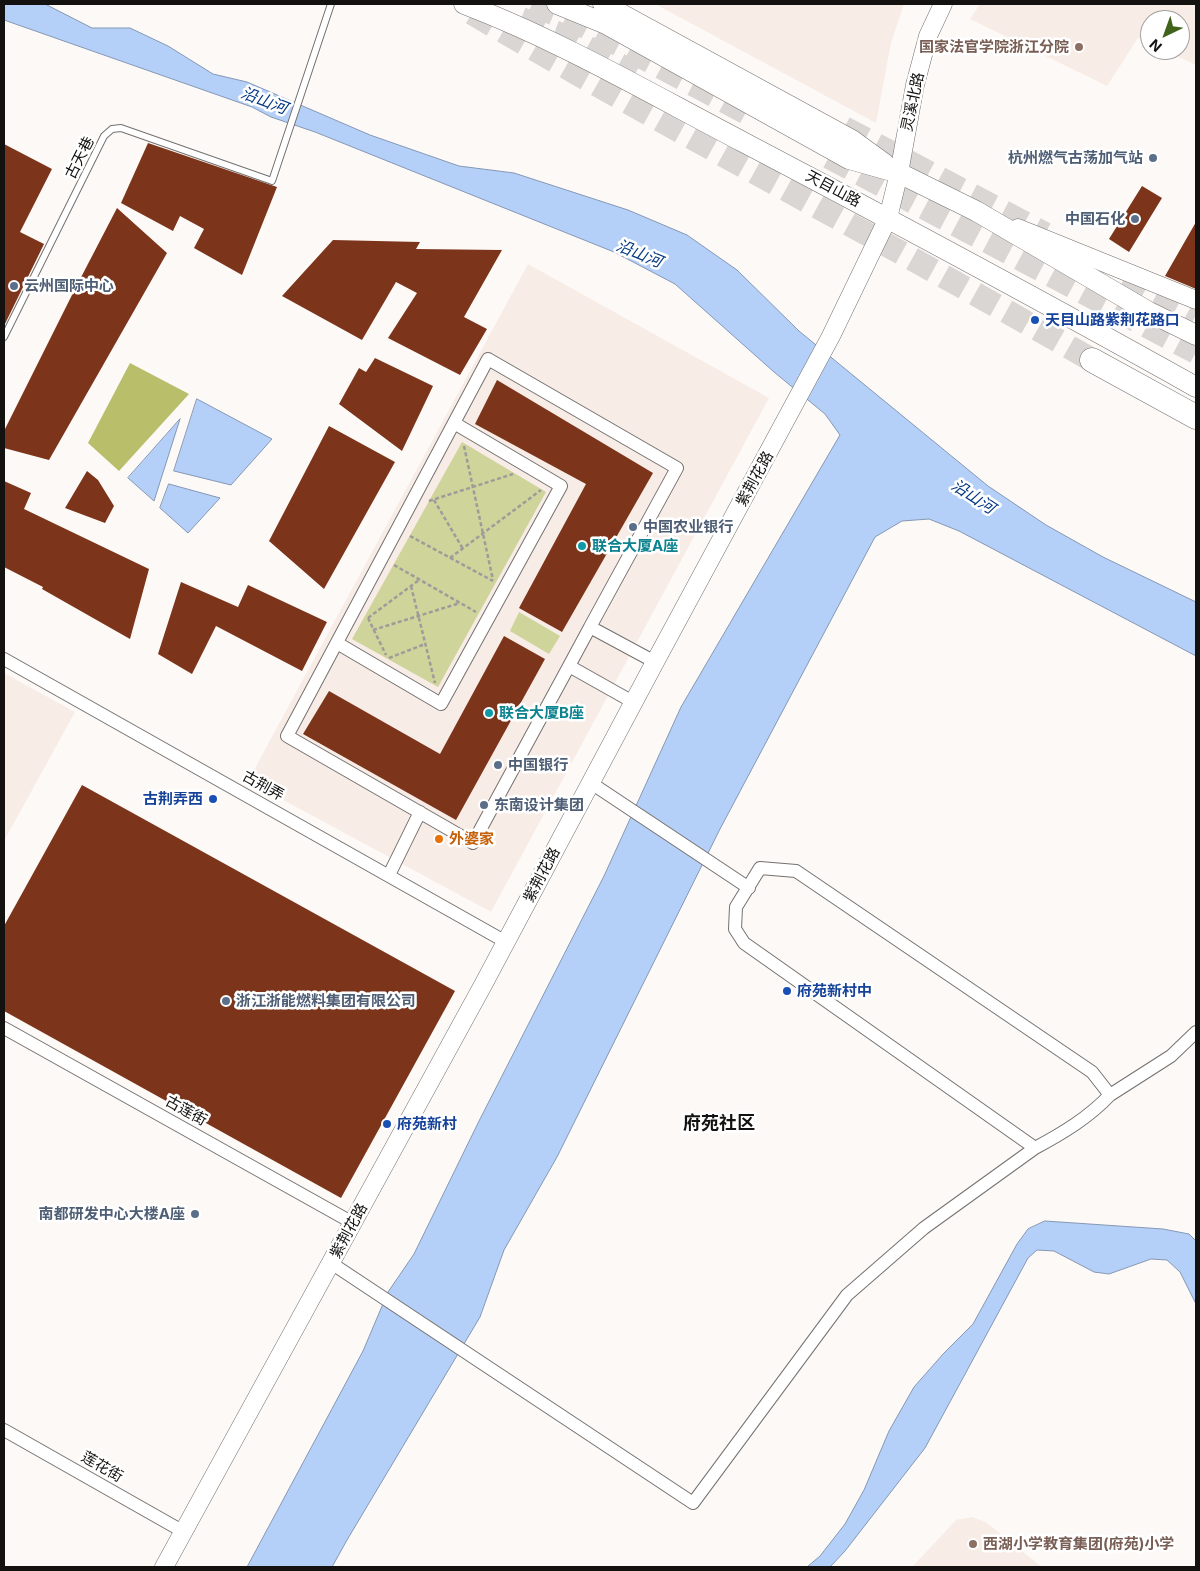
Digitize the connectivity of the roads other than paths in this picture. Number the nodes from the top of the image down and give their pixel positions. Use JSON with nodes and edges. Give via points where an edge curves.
{"nodes":[{"id":1,"x":331,"y":4,"type":"edge"},
{"id":2,"x":464,"y":4,"type":"edge"},
{"id":3,"x":557,"y":4,"type":"edge"},
{"id":4,"x":604,"y":4,"type":"edge"},
{"id":5,"x":943,"y":4,"type":"edge"},
{"id":6,"x":899,"y":173,"type":"junction"},
{"id":7,"x":976,"y":211,"type":"junction"},
{"id":8,"x":888,"y":218,"type":"junction"},
{"id":9,"x":1196,"y":300,"type":"edge"},
{"id":10,"x":1196,"y":335,"type":"edge"},
{"id":11,"x":4,"y":337,"type":"edge"},
{"id":12,"x":1092,"y":360,"type":"tunnel mouth"},
{"id":13,"x":1196,"y":387,"type":"edge"},
{"id":14,"x":1196,"y":417,"type":"edge"},
{"id":15,"x":454,"y":423,"type":"junction"},
{"id":16,"x":590,"y":627,"type":"junction"},
{"id":17,"x":337,"y":643,"type":"junction"},
{"id":18,"x":4,"y":659,"type":"edge"},
{"id":19,"x":655,"y":662,"type":"junction"},
{"id":20,"x":569,"y":666,"type":"junction"},
{"id":21,"x":634,"y":702,"type":"junction"},
{"id":22,"x":591,"y":783,"type":"junction"},
{"id":23,"x":420,"y":812,"type":"junction"},
{"id":24,"x":389,"y":875,"type":"junction"},
{"id":25,"x":749,"y":888,"type":"junction"},
{"id":26,"x":506,"y":942,"type":"junction"},
{"id":27,"x":4,"y":1028,"type":"edge"},
{"id":28,"x":1196,"y":1032,"type":"edge"},
{"id":29,"x":1110,"y":1095,"type":"junction"},
{"id":30,"x":1035,"y":1148,"type":"junction"},
{"id":31,"x":353,"y":1223,"type":"junction"},
{"id":32,"x":331,"y":1263,"type":"junction"},
{"id":33,"x":4,"y":1430,"type":"edge"},
{"id":34,"x":184,"y":1532,"type":"junction"},
{"id":35,"x":164,"y":1567,"type":"edge"}],
"edges":[{"from":1,"to":11,"type":"lane","name":"古天巷","via":[[272,181],[121,128],[112,129],[104,136]]},
{"from":2,"to":8,"type":"main road","name":"天目山路","via":[[565,48]]},
{"from":3,"to":6,"type":"main road","via":[[606,24],[849,159]]},
{"from":4,"to":6,"type":"main road","via":[[852,140]]},
{"from":5,"to":6,"type":"street","name":"灵溪北路","via":[[928,36]]},
{"from":6,"to":7,"type":"main road"},
{"from":6,"to":8,"type":"street","name":"紫荆花路"},
{"from":7,"to":9,"type":"street"},
{"from":7,"to":10,"type":"main road","via":[[1149,312]]},
{"from":8,"to":13,"type":"main road","name":"天目山路"},
{"from":8,"to":19,"type":"street","name":"紫荆花路","via":[[794,407]]},
{"from":12,"to":14,"type":"highway"},
{"from":15,"to":16,"type":"street","via":[[488,359],[677,468]]},
{"from":15,"to":17,"type":"street"},
{"from":15,"to":17,"type":"street","via":[[561,486],[442,704]]},
{"from":16,"to":19,"type":"street"},
{"from":16,"to":20,"type":"street"},
{"from":17,"to":23,"type":"street","via":[[287,736]]},
{"from":18,"to":24,"type":"street","name":"古荆弄"},
{"from":19,"to":21,"type":"street","name":"紫荆花路"},
{"from":20,"to":21,"type":"street"},
{"from":20,"to":23,"type":"street","via":[[473,843]]},
{"from":21,"to":22,"type":"street","name":"紫荆花路"},
{"from":22,"to":25,"type":"street"},
{"from":22,"to":26,"type":"street","name":"紫荆花路"},
{"from":23,"to":24,"type":"street"},
{"from":24,"to":26,"type":"street","name":"古荆弄"},
{"from":25,"to":29,"type":"street","via":[[760,868],[796,871],[1092,1072]]},
{"from":25,"to":30,"type":"street","via":[[736,907],[735,929],[744,944]]},
{"from":26,"to":31,"type":"street","name":"紫荆花路"},
{"from":27,"to":31,"type":"street","name":"古莲街"},
{"from":28,"to":29,"type":"street","via":[[1171,1056]]},
{"from":29,"to":30,"type":"street","via":[[1076,1125]]},
{"from":30,"to":32,"type":"street","via":[[924,1228],[847,1295],[693,1503]]},
{"from":31,"to":32,"type":"street","name":"紫荆花路"},
{"from":32,"to":34,"type":"street","name":"紫荆花路"},
{"from":33,"to":34,"type":"street","name":"莲花街"},
{"from":34,"to":35,"type":"street","name":"紫荆花路"}]}
